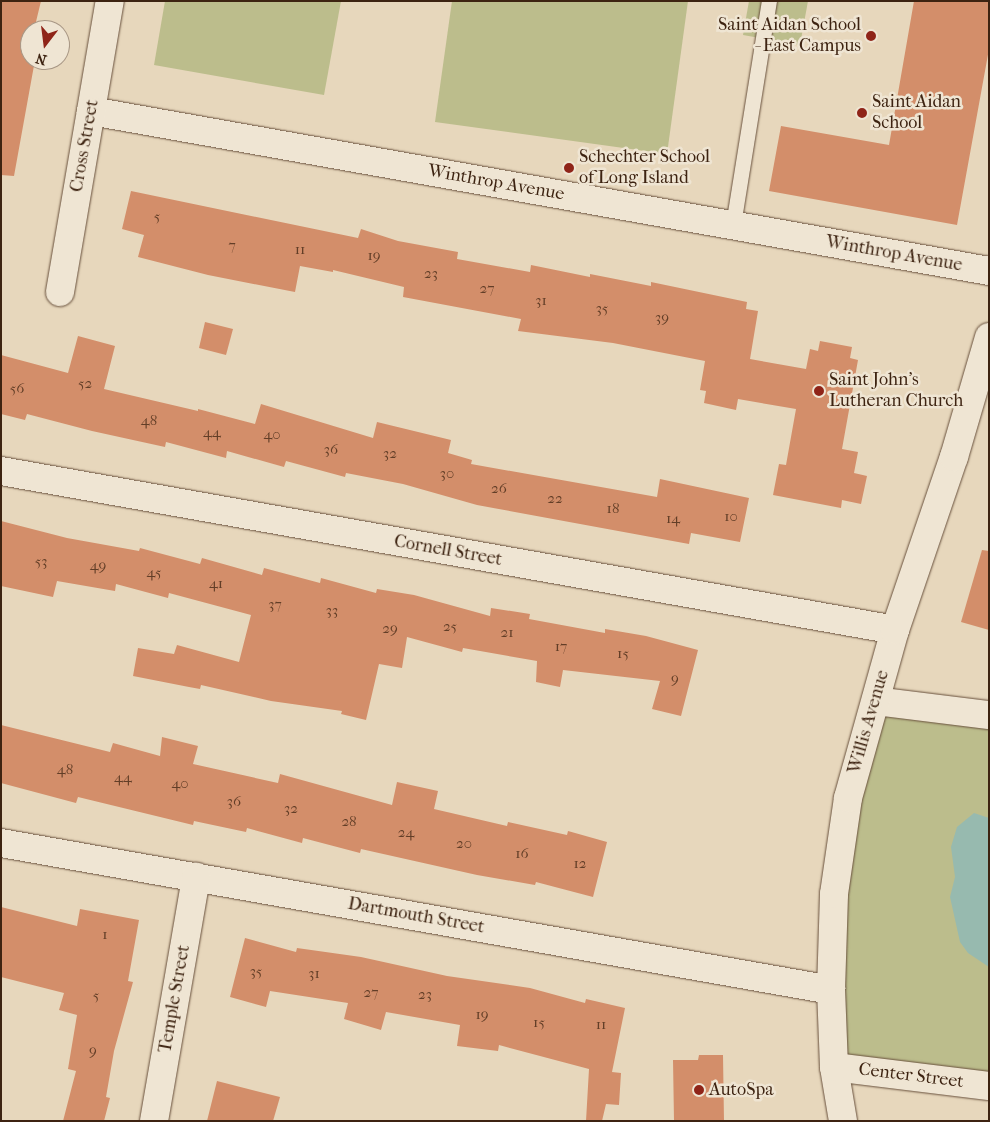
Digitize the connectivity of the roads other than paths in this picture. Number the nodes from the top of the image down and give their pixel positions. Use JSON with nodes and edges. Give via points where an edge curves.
{"nodes":[{"id":1,"x":110,"y":1,"type":"edge"},
{"id":2,"x":769,"y":1,"type":"edge"},
{"id":3,"x":91,"y":111,"type":"junction"},
{"id":4,"x":733,"y":225,"type":"junction"},
{"id":5,"x":989,"y":271,"type":"edge"},
{"id":6,"x":60,"y":292,"type":"dead end"},
{"id":7,"x":988,"y":340,"type":"edge"},
{"id":8,"x":1,"y":471,"type":"edge"},
{"id":9,"x":895,"y":630,"type":"junction"},
{"id":10,"x":876,"y":701,"type":"junction"},
{"id":11,"x":989,"y":715,"type":"edge"},
{"id":12,"x":1,"y":843,"type":"edge"},
{"id":13,"x":196,"y":877,"type":"junction"},
{"id":14,"x":831,"y":990,"type":"junction"},
{"id":15,"x":834,"y":1067,"type":"junction"},
{"id":16,"x":989,"y":1086,"type":"edge"},
{"id":17,"x":154,"y":1121,"type":"edge"},
{"id":18,"x":843,"y":1121,"type":"edge"}],
"edges":[{"from":1,"to":3,"type":"street","name":"Cross Street"},
{"from":2,"to":4,"type":"lane"},
{"from":3,"to":4,"type":"street","name":"Winthrop Avenue"},
{"from":3,"to":6,"type":"street","name":"Cross Street"},
{"from":4,"to":5,"type":"street","name":"Winthrop Avenue"},
{"from":7,"to":9,"type":"street","name":"Willis Avenue","via":[[954,457]]},
{"from":8,"to":9,"type":"street","name":"Cornell Street"},
{"from":9,"to":10,"type":"street","name":"Willis Avenue"},
{"from":10,"to":11,"type":"street"},
{"from":10,"to":14,"type":"street","name":"Willis Avenue","via":[[848,798],[839,848]]},
{"from":12,"to":13,"type":"street","name":"Dartmouth Street"},
{"from":13,"to":14,"type":"street","name":"Dartmouth Street"},
{"from":13,"to":17,"type":"street","name":"Temple Street"},
{"from":14,"to":15,"type":"street","name":"Willis Avenue"},
{"from":15,"to":16,"type":"street","name":"Center Street"},
{"from":15,"to":18,"type":"street","name":"Willis Avenue"}]}
